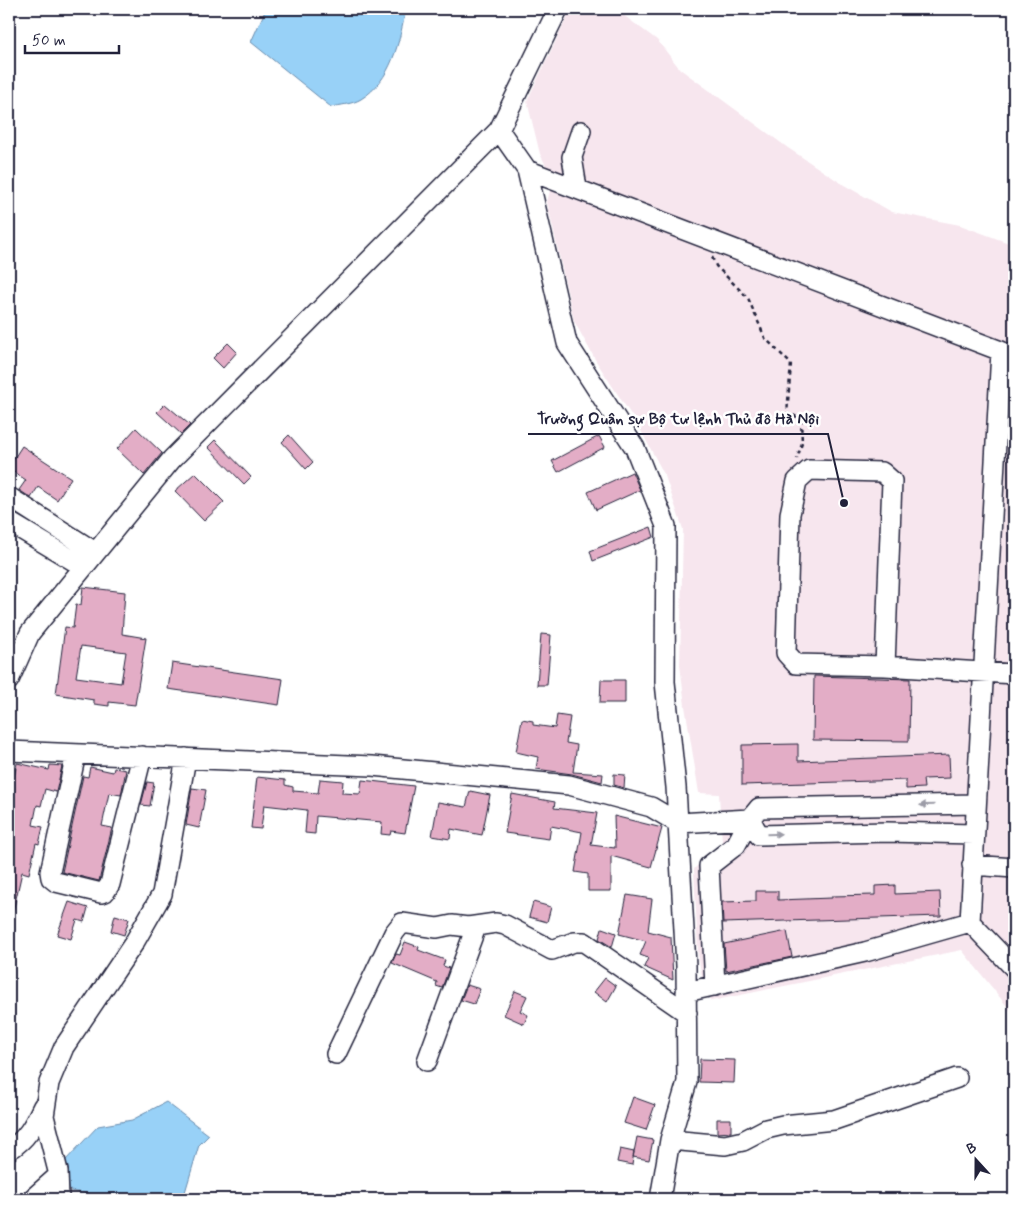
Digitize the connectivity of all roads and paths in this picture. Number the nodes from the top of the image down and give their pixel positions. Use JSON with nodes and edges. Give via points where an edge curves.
{"nodes":[{"id":1,"x":558,"y":9,"type":"edge"},
{"id":2,"x":500,"y":130,"type":"junction"},
{"id":3,"x":581,"y":132,"type":"dead end"},
{"id":4,"x":527,"y":170,"type":"junction"},
{"id":5,"x":577,"y":188,"type":"junction"},
{"id":6,"x":701,"y":235,"type":"junction"},
{"id":7,"x":1008,"y":353,"type":"edge"},
{"id":8,"x":796,"y":481,"type":"junction"},
{"id":9,"x":9,"y":497,"type":"edge"},
{"id":10,"x":27,"y":509,"type":"junction"},
{"id":11,"x":12,"y":524,"type":"edge"},
{"id":12,"x":89,"y":559,"type":"junction"},
{"id":13,"x":885,"y":666,"type":"junction"},
{"id":14,"x":984,"y":672,"type":"junction"},
{"id":15,"x":1014,"y":674,"type":"edge"},
{"id":16,"x":9,"y":680,"type":"edge"},
{"id":17,"x":9,"y":751,"type":"edge"},
{"id":18,"x":76,"y":754,"type":"junction"},
{"id":19,"x":142,"y":756,"type":"junction"},
{"id":20,"x":186,"y":758,"type":"junction"},
{"id":21,"x":976,"y":804,"type":"junction"},
{"id":22,"x":886,"y":806,"type":"junction"},
{"id":23,"x":750,"y":820,"type":"junction"},
{"id":24,"x":678,"y":823,"type":"junction"},
{"id":25,"x":887,"y":832,"type":"junction"},
{"id":26,"x":974,"y":834,"type":"junction"},
{"id":27,"x":972,"y":865,"type":"junction"},
{"id":28,"x":1014,"y":868,"type":"edge"},
{"id":29,"x":970,"y":922,"type":"junction"},
{"id":30,"x":476,"y":927,"type":"junction"},
{"id":31,"x":1014,"y":968,"type":"edge"},
{"id":32,"x":715,"y":986,"type":"junction"},
{"id":33,"x":686,"y":992,"type":"junction"},
{"id":34,"x":687,"y":1013,"type":"junction"},
{"id":35,"x":336,"y":1054,"type":"dead end"},
{"id":36,"x":427,"y":1061,"type":"dead end"},
{"id":37,"x":957,"y":1078,"type":"dead end"},
{"id":38,"x":45,"y":1103,"type":"junction"},
{"id":39,"x":670,"y":1140,"type":"junction"},
{"id":40,"x":9,"y":1150,"type":"edge"},
{"id":41,"x":58,"y":1176,"type":"junction"},
{"id":42,"x":32,"y":1199,"type":"edge"},
{"id":43,"x":58,"y":1199,"type":"edge"},
{"id":44,"x":660,"y":1199,"type":"edge"}],
"edges":[{"from":1,"to":2,"type":"street"},
{"from":2,"to":4,"type":"street"},
{"from":2,"to":12,"type":"street","via":[[172,459]]},
{"from":3,"to":5,"type":"street","via":[[572,157]]},
{"from":4,"to":5,"type":"street"},
{"from":4,"to":24,"type":"street","via":[[567,343],[636,448],[666,526],[665,682]]},
{"from":5,"to":6,"type":"street"},
{"from":6,"to":7,"type":"street"},
{"from":6,"to":8,"type":"path","via":[[716,266],[748,298],[765,338],[790,364],[787,414],[801,420],[802,442]]},
{"from":7,"to":14,"type":"street"},
{"from":8,"to":13,"type":"street","via":[[790,514],[786,653],[796,664]]},
{"from":8,"to":13,"type":"street","via":[[808,470],[882,472],[892,481]]},
{"from":9,"to":10,"type":"street"},
{"from":10,"to":11,"type":"street"},
{"from":10,"to":12,"type":"street"},
{"from":11,"to":12,"type":"street"},
{"from":12,"to":16,"type":"street","via":[[30,633]]},
{"from":13,"to":14,"type":"street"},
{"from":14,"to":15,"type":"street"},
{"from":14,"to":21,"type":"street"},
{"from":17,"to":18,"type":"street"},
{"from":18,"to":19,"type":"street"},
{"from":18,"to":19,"type":"street","via":[[51,878],[102,893],[110,884]]},
{"from":19,"to":20,"type":"street"},
{"from":20,"to":24,"type":"street","via":[[372,766],[568,786],[651,807]]},
{"from":20,"to":38,"type":"street","via":[[162,894],[134,943],[64,1048],[49,1083]]},
{"from":21,"to":22,"type":"street","one_way":true},
{"from":21,"to":26,"type":"street"},
{"from":22,"to":23,"type":"street","via":[[759,808]]},
{"from":22,"to":25,"type":"street"},
{"from":23,"to":24,"type":"street"},
{"from":23,"to":25,"type":"street","one_way":true,"via":[[759,834]]},
{"from":23,"to":32,"type":"street","via":[[736,845],[709,866]]},
{"from":24,"to":33,"type":"street"},
{"from":25,"to":26,"type":"street"},
{"from":26,"to":27,"type":"street"},
{"from":27,"to":28,"type":"street"},
{"from":27,"to":29,"type":"street"},
{"from":29,"to":31,"type":"street"},
{"from":29,"to":32,"type":"street","via":[[866,952]]},
{"from":30,"to":34,"type":"street","via":[[505,925],[552,950],[584,942]]},
{"from":30,"to":35,"type":"street","via":[[452,924],[430,928],[402,923],[398,926]]},
{"from":30,"to":36,"type":"street"},
{"from":32,"to":33,"type":"street"},
{"from":33,"to":34,"type":"street"},
{"from":34,"to":39,"type":"street","via":[[687,1082]]},
{"from":37,"to":39,"type":"street","via":[[834,1120],[783,1125],[725,1145]]},
{"from":38,"to":40,"type":"street","via":[[32,1129]]},
{"from":38,"to":41,"type":"street","via":[[45,1124]]},
{"from":39,"to":44,"type":"street"},
{"from":41,"to":42,"type":"street"},
{"from":41,"to":43,"type":"street"}]}
